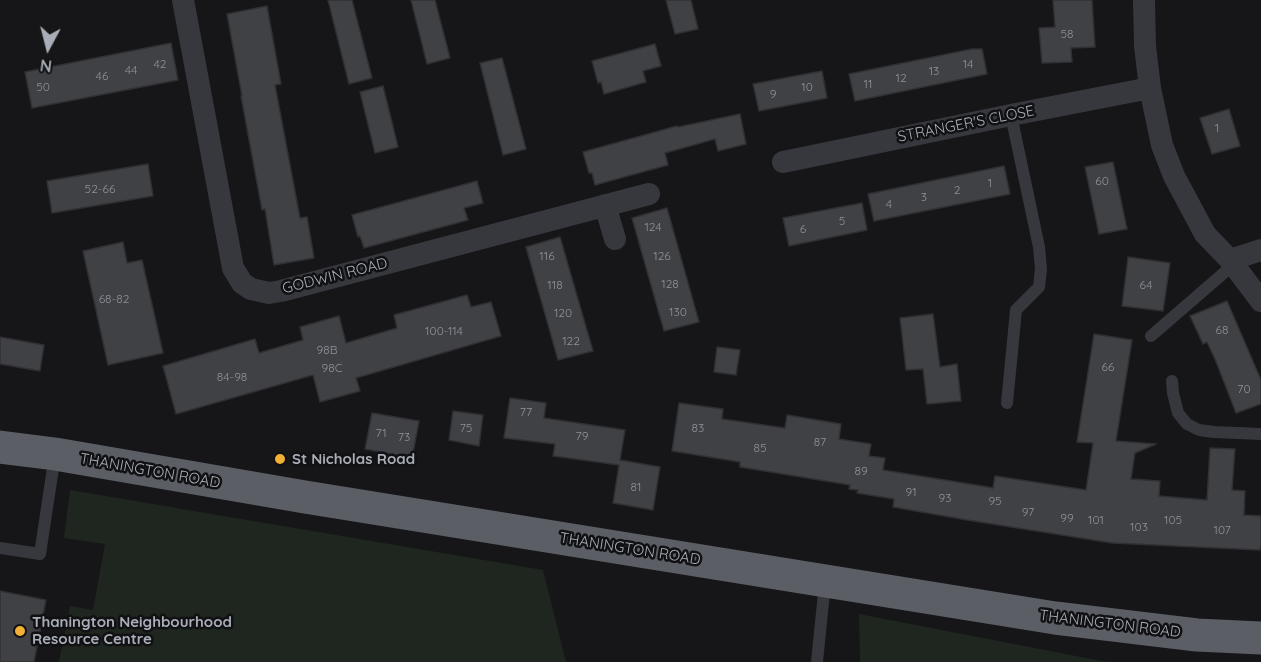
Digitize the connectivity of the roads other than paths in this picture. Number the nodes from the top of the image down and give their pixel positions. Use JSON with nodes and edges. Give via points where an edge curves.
{"nodes":[{"id":1,"x":183,"y":0,"type":"edge"},
{"id":2,"x":1144,"y":0,"type":"edge"},
{"id":3,"x":1150,"y":88,"type":"junction"},
{"id":4,"x":1011,"y":115,"type":"junction"},
{"id":5,"x":783,"y":162,"type":"dead end"},
{"id":6,"x":650,"y":194,"type":"dead end"},
{"id":7,"x":605,"y":206,"type":"junction"},
{"id":8,"x":615,"y":239,"type":"dead end"},
{"id":9,"x":1261,"y":250,"type":"edge"},
{"id":10,"x":1231,"y":262,"type":"junction"},
{"id":11,"x":1261,"y":301,"type":"edge"},
{"id":12,"x":1151,"y":336,"type":"dead end"},
{"id":13,"x":1172,"y":381,"type":"dead end"},
{"id":14,"x":1007,"y":403,"type":"dead end"},
{"id":15,"x":1261,"y":434,"type":"edge"},
{"id":16,"x":0,"y":447,"type":"edge"},
{"id":17,"x":55,"y":454,"type":"junction"},
{"id":18,"x":0,"y":548,"type":"edge"},
{"id":19,"x":826,"y":580,"type":"junction"},
{"id":20,"x":1261,"y":638,"type":"edge"},
{"id":21,"x":817,"y":662,"type":"edge"}],
"edges":[{"from":1,"to":7,"type":"street","name":"GODWIN ROAD","via":[[233,268],[251,289],[281,291]]},
{"from":2,"to":3,"type":"street"},
{"from":3,"to":4,"type":"street","name":"STRANGER'S CLOSE"},
{"from":3,"to":10,"type":"street","via":[[1162,145],[1174,176],[1205,234]]},
{"from":4,"to":5,"type":"street","name":"STRANGER'S CLOSE"},
{"from":4,"to":14,"type":"lane","via":[[1041,269],[1039,287],[1016,310]]},
{"from":6,"to":7,"type":"street","name":"GODWIN ROAD"},
{"from":7,"to":8,"type":"street"},
{"from":9,"to":10,"type":"street"},
{"from":10,"to":11,"type":"street"},
{"from":10,"to":12,"type":"lane"},
{"from":13,"to":15,"type":"lane","via":[[1178,413],[1187,424],[1199,430]]},
{"from":16,"to":17,"type":"highway","name":"THANINGTON ROAD"},
{"from":17,"to":18,"type":"lane","via":[[40,554]]},
{"from":17,"to":19,"type":"highway","name":"THANINGTON ROAD"},
{"from":19,"to":20,"type":"highway","name":"THANINGTON ROAD","via":[[1055,618]]},
{"from":19,"to":21,"type":"lane"}]}
